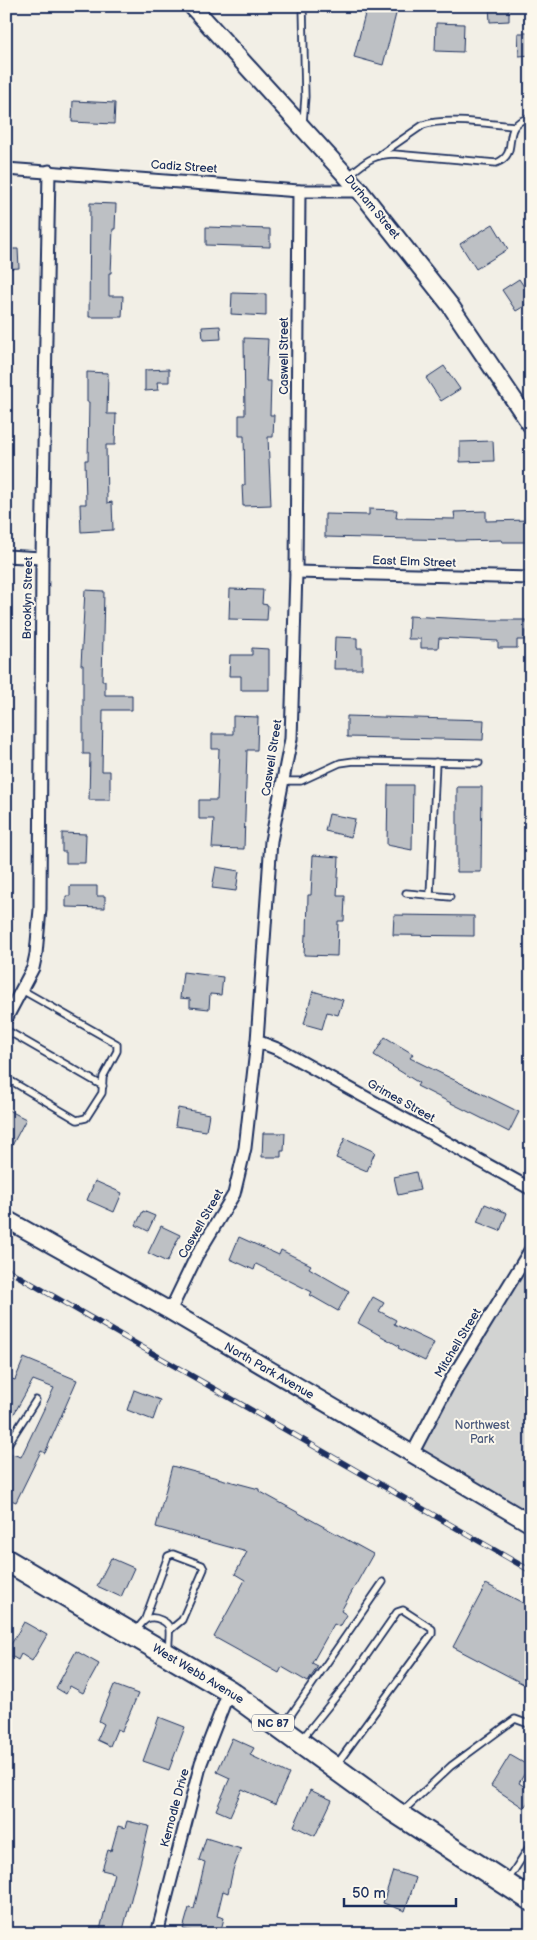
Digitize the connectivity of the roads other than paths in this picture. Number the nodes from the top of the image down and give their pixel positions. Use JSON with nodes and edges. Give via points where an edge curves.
{"nodes":[{"id":1,"x":192,"y":6,"type":"edge"},
{"id":2,"x":303,"y":6,"type":"edge"},
{"id":3,"x":531,"y":117,"type":"edge"},
{"id":4,"x":514,"y":126,"type":"junction"},
{"id":5,"x":302,"y":128,"type":"junction"},
{"id":6,"x":379,"y":155,"type":"junction"},
{"id":7,"x":6,"y":169,"type":"edge"},
{"id":8,"x":49,"y":171,"type":"junction"},
{"id":9,"x":347,"y":177,"type":"junction"},
{"id":10,"x":299,"y":191,"type":"junction"},
{"id":11,"x":360,"y":191,"type":"junction"},
{"id":12,"x":531,"y":425,"type":"edge"},
{"id":13,"x":6,"y":556,"type":"edge"},
{"id":14,"x":42,"y":558,"type":"junction"},
{"id":15,"x":296,"y":572,"type":"junction"},
{"id":16,"x":531,"y":578,"type":"edge"},
{"id":17,"x":436,"y":762,"type":"junction"},
{"id":18,"x":479,"y":764,"type":"dead end"},
{"id":19,"x":284,"y":781,"type":"junction"},
{"id":20,"x":406,"y":893,"type":"dead end"},
{"id":21,"x":430,"y":895,"type":"junction"},
{"id":22,"x":450,"y":897,"type":"dead end"},
{"id":23,"x":22,"y":990,"type":"junction"},
{"id":24,"x":6,"y":1019,"type":"edge"},
{"id":25,"x":6,"y":1030,"type":"edge"},
{"id":26,"x":257,"y":1041,"type":"junction"},
{"id":27,"x":6,"y":1078,"type":"edge"},
{"id":28,"x":103,"y":1086,"type":"junction"},
{"id":29,"x":531,"y":1189,"type":"edge"},
{"id":30,"x":6,"y":1219,"type":"edge"},
{"id":31,"x":531,"y":1249,"type":"edge"},
{"id":32,"x":170,"y":1311,"type":"junction"},
{"id":33,"x":36,"y":1400,"type":"dead end"},
{"id":34,"x":6,"y":1447,"type":"edge"},
{"id":35,"x":412,"y":1454,"type":"junction"},
{"id":36,"x":531,"y":1524,"type":"edge"},
{"id":37,"x":6,"y":1560,"type":"edge"},
{"id":38,"x":383,"y":1582,"type":"dead end"},
{"id":39,"x":139,"y":1627,"type":"junction"},
{"id":40,"x":170,"y":1630,"type":"junction"},
{"id":41,"x":169,"y":1656,"type":"junction"},
{"id":42,"x":229,"y":1691,"type":"junction"},
{"id":43,"x":531,"y":1725,"type":"edge"},
{"id":44,"x":281,"y":1729,"type":"junction"},
{"id":45,"x":299,"y":1742,"type":"junction"},
{"id":46,"x":334,"y":1768,"type":"junction"},
{"id":47,"x":399,"y":1814,"type":"junction"},
{"id":48,"x":531,"y":1844,"type":"edge"},
{"id":49,"x":506,"y":1883,"type":"junction"},
{"id":50,"x":531,"y":1900,"type":"edge"},
{"id":51,"x":157,"y":1934,"type":"edge"}],
"edges":[{"from":1,"to":5,"type":"street","name":"Durham Street"},
{"from":2,"to":5,"type":"lane","via":[[305,98]]},
{"from":3,"to":4,"type":"lane"},
{"from":4,"to":6,"type":"lane","via":[[430,122]]},
{"from":4,"to":6,"type":"lane","via":[[509,154],[496,163]]},
{"from":5,"to":9,"type":"street","name":"Durham Street"},
{"from":6,"to":9,"type":"lane"},
{"from":7,"to":8,"type":"street","name":"Cadiz Street"},
{"from":8,"to":10,"type":"street","name":"Cadiz Street"},
{"from":8,"to":14,"type":"street","name":"Brooklyn Street"},
{"from":9,"to":11,"type":"street","name":"Durham Street"},
{"from":10,"to":11,"type":"street","name":"Cadiz Street"},
{"from":10,"to":15,"type":"street","name":"Caswell Street"},
{"from":11,"to":12,"type":"street","name":"Durham Street","via":[[450,306]]},
{"from":13,"to":14,"type":"street"},
{"from":14,"to":23,"type":"street","name":"Brooklyn Street","via":[[40,909],[33,968]]},
{"from":15,"to":16,"type":"street","name":"East Elm Street"},
{"from":15,"to":19,"type":"street","name":"Caswell Street","via":[[291,740]]},
{"from":17,"to":18,"type":"lane"},
{"from":17,"to":19,"type":"lane","via":[[354,761],[301,781]]},
{"from":17,"to":21,"type":"lane"},
{"from":19,"to":26,"type":"street","name":"Caswell Street","via":[[271,841]]},
{"from":20,"to":21,"type":"lane"},
{"from":21,"to":22,"type":"lane"},
{"from":23,"to":24,"type":"street","name":"Brooklyn Street"},
{"from":23,"to":28,"type":"lane","via":[[117,1044],[117,1051],[103,1077]]},
{"from":25,"to":28,"type":"lane"},
{"from":26,"to":29,"type":"street","name":"Grimes Street","via":[[280,1050]]},
{"from":26,"to":32,"type":"street","name":"Caswell Street","via":[[245,1148],[234,1194],[196,1257]]},
{"from":27,"to":28,"type":"lane","via":[[77,1120],[86,1118]]},
{"from":30,"to":32,"type":"street","name":"North Park Avenue"},
{"from":31,"to":35,"type":"street","name":"Mitchell Street","via":[[452,1378]]},
{"from":32,"to":35,"type":"street","name":"North Park Avenue"},
{"from":33,"to":34,"type":"lane"},
{"from":35,"to":36,"type":"street","name":"North Park Avenue"},
{"from":37,"to":39,"type":"highway","name":"West Webb Avenue","number":"NC 87"},
{"from":38,"to":44,"type":"lane"},
{"from":39,"to":40,"type":"lane","via":[[154,1617],[167,1624]]},
{"from":39,"to":40,"type":"lane","via":[[168,1556],[174,1554],[202,1565],[204,1569],[182,1620]]},
{"from":39,"to":41,"type":"highway","name":"West Webb Avenue","number":"NC 87"},
{"from":40,"to":41,"type":"lane"},
{"from":41,"to":42,"type":"highway","name":"West Webb Avenue","number":"NC 87"},
{"from":42,"to":44,"type":"highway","name":"West Webb Avenue","number":"NC 87"},
{"from":42,"to":51,"type":"street","name":"Kernodle Drive","via":[[201,1763]]},
{"from":43,"to":47,"type":"lane","via":[[515,1719],[450,1766]]},
{"from":44,"to":45,"type":"highway","name":"West Webb Avenue","number":"NC 87"},
{"from":45,"to":46,"type":"highway","name":"West Webb Avenue","number":"NC 87"},
{"from":45,"to":46,"type":"lane","via":[[351,1678],[397,1612],[403,1610],[432,1629],[432,1634]]},
{"from":46,"to":47,"type":"highway","name":"West Webb Avenue","number":"NC 87"},
{"from":47,"to":49,"type":"highway","name":"West Webb Avenue","number":"NC 87"},
{"from":48,"to":49,"type":"lane"},
{"from":49,"to":50,"type":"highway","name":"West Webb Avenue","number":"NC 87"}]}
